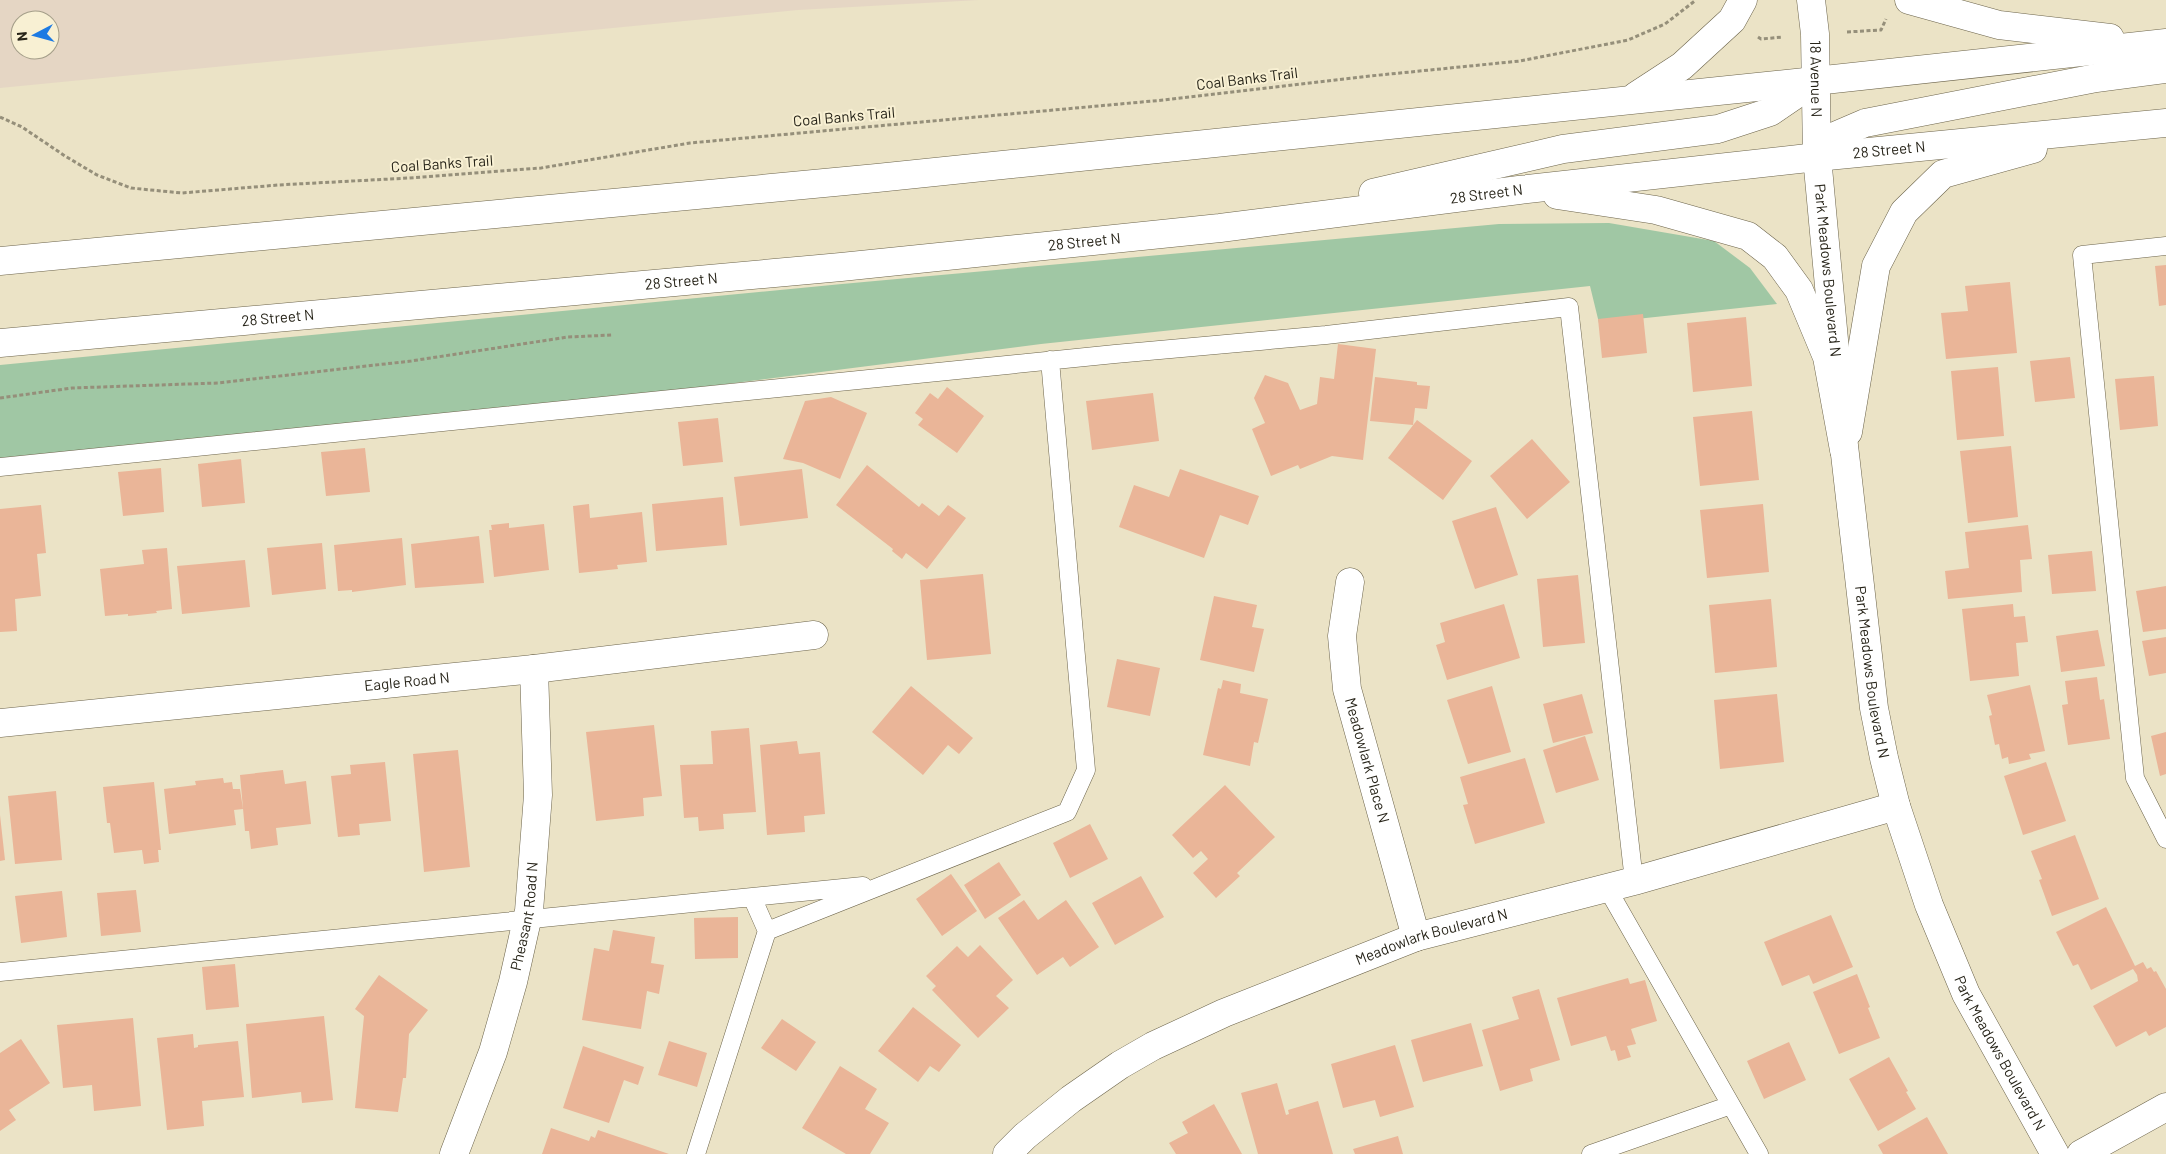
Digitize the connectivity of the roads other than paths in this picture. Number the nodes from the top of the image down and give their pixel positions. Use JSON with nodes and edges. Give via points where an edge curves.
{"nodes":[{"id":1,"x":1743,"y":0,"type":"edge"},
{"id":2,"x":1811,"y":0,"type":"edge"},
{"id":3,"x":1909,"y":0,"type":"edge"},
{"id":4,"x":2162,"y":43,"type":"edge"},
{"id":5,"x":2166,"y":69,"type":"edge"},
{"id":6,"x":1815,"y":82,"type":"junction"},
{"id":7,"x":1632,"y":99,"type":"junction"},
{"id":8,"x":2166,"y":123,"type":"edge"},
{"id":9,"x":2103,"y":129,"type":"junction"},
{"id":10,"x":1818,"y":157,"type":"junction"},
{"id":11,"x":1519,"y":190,"type":"junction"},
{"id":12,"x":1220,"y":228,"type":"junction"},
{"id":13,"x":2166,"y":246,"type":"edge"},
{"id":14,"x":0,"y":261,"type":"edge"},
{"id":15,"x":0,"y":342,"type":"edge"},
{"id":16,"x":1050,"y":360,"type":"junction"},
{"id":17,"x":1844,"y":450,"type":"junction"},
{"id":18,"x":0,"y":467,"type":"edge"},
{"id":19,"x":1350,"y":582,"type":"dead end"},
{"id":20,"x":814,"y":635,"type":"dead end"},
{"id":21,"x":534,"y":668,"type":"junction"},
{"id":22,"x":0,"y":723,"type":"edge"},
{"id":23,"x":1896,"y":806,"type":"junction"},
{"id":24,"x":2166,"y":839,"type":"edge"},
{"id":25,"x":1634,"y":881,"type":"junction"},
{"id":26,"x":885,"y":884,"type":"junction"},
{"id":27,"x":1607,"y":888,"type":"junction"},
{"id":28,"x":752,"y":897,"type":"junction"},
{"id":29,"x":528,"y":920,"type":"junction"},
{"id":30,"x":767,"y":931,"type":"junction"},
{"id":31,"x":1416,"y":937,"type":"junction"},
{"id":32,"x":0,"y":972,"type":"edge"},
{"id":33,"x":1731,"y":1105,"type":"junction"},
{"id":34,"x":2166,"y":1107,"type":"edge"},
{"id":35,"x":454,"y":1154,"type":"edge"},
{"id":36,"x":696,"y":1154,"type":"edge"},
{"id":37,"x":1007,"y":1154,"type":"edge"},
{"id":38,"x":1591,"y":1154,"type":"edge"},
{"id":39,"x":1759,"y":1154,"type":"edge"},
{"id":40,"x":2055,"y":1154,"type":"edge"},
{"id":41,"x":2081,"y":1154,"type":"edge"}],
"edges":[{"from":1,"to":7,"type":"main road","via":[[1732,20],[1682,66]]},
{"from":2,"to":6,"type":"main road","name":"18 Avenue N"},
{"from":3,"to":4,"type":"main road","via":[[1999,25]]},
{"from":4,"to":6,"type":"main road"},
{"from":5,"to":10,"type":"main road","via":[[2096,78],[1865,123],[1837,135]]},
{"from":6,"to":7,"type":"main road"},
{"from":6,"to":10,"type":"main road","name":"18 Avenue N"},
{"from":6,"to":12,"type":"main road","via":[[1770,112],[1718,129],[1563,149]]},
{"from":7,"to":14,"type":"main road","via":[[878,178]]},
{"from":8,"to":9,"type":"main road","name":"28 Street N"},
{"from":9,"to":10,"type":"main road","name":"28 Street N"},
{"from":9,"to":17,"type":"main road","via":[[1943,174],[1904,212],[1876,266]]},
{"from":10,"to":11,"type":"main road","name":"28 Street N"},
{"from":10,"to":17,"type":"main road","name":"Park Meadows Boulevard N"},
{"from":11,"to":12,"type":"main road","name":"28 Street N"},
{"from":11,"to":17,"type":"main road","via":[[1656,210],[1748,236],[1774,257],[1799,290],[1827,357]]},
{"from":12,"to":15,"type":"main road","name":"28 Street N","via":[[841,267]]},
{"from":13,"to":24,"type":"lane","via":[[2082,255],[2135,778]]},
{"from":16,"to":18,"type":"lane"},
{"from":16,"to":25,"type":"lane","via":[[1326,335],[1569,307]]},
{"from":16,"to":26,"type":"lane","via":[[1086,770],[1067,812]]},
{"from":17,"to":23,"type":"main road","name":"Park Meadows Boulevard N","via":[[1874,708]]},
{"from":19,"to":31,"type":"main road","name":"Meadowlark Place N","via":[[1342,636],[1347,689]]},
{"from":20,"to":21,"type":"main road","name":"Eagle Road N"},
{"from":21,"to":22,"type":"main road","name":"Eagle Road N"},
{"from":21,"to":29,"type":"main road","name":"Pheasant Road N","via":[[538,796]]},
{"from":23,"to":25,"type":"main road","name":"Meadowlark Boulevard N"},
{"from":23,"to":40,"type":"main road","name":"Park Meadows Boulevard N","via":[[1928,905],[1966,994]]},
{"from":25,"to":27,"type":"main road","name":"Meadowlark Boulevard N"},
{"from":26,"to":28,"type":"lane"},
{"from":26,"to":30,"type":"lane"},
{"from":27,"to":31,"type":"main road","name":"Meadowlark Boulevard N"},
{"from":27,"to":33,"type":"lane"},
{"from":28,"to":29,"type":"lane"},
{"from":28,"to":30,"type":"lane"},
{"from":29,"to":32,"type":"lane"},
{"from":29,"to":35,"type":"main road","name":"Pheasant Road N","via":[[493,1052]]},
{"from":30,"to":36,"type":"lane"},
{"from":31,"to":37,"type":"main road","name":"Meadowlark Boulevard N","via":[[1224,1013],[1153,1046],[1071,1099]]},
{"from":33,"to":38,"type":"lane"},
{"from":33,"to":39,"type":"lane"},
{"from":34,"to":41,"type":"main road"}]}
